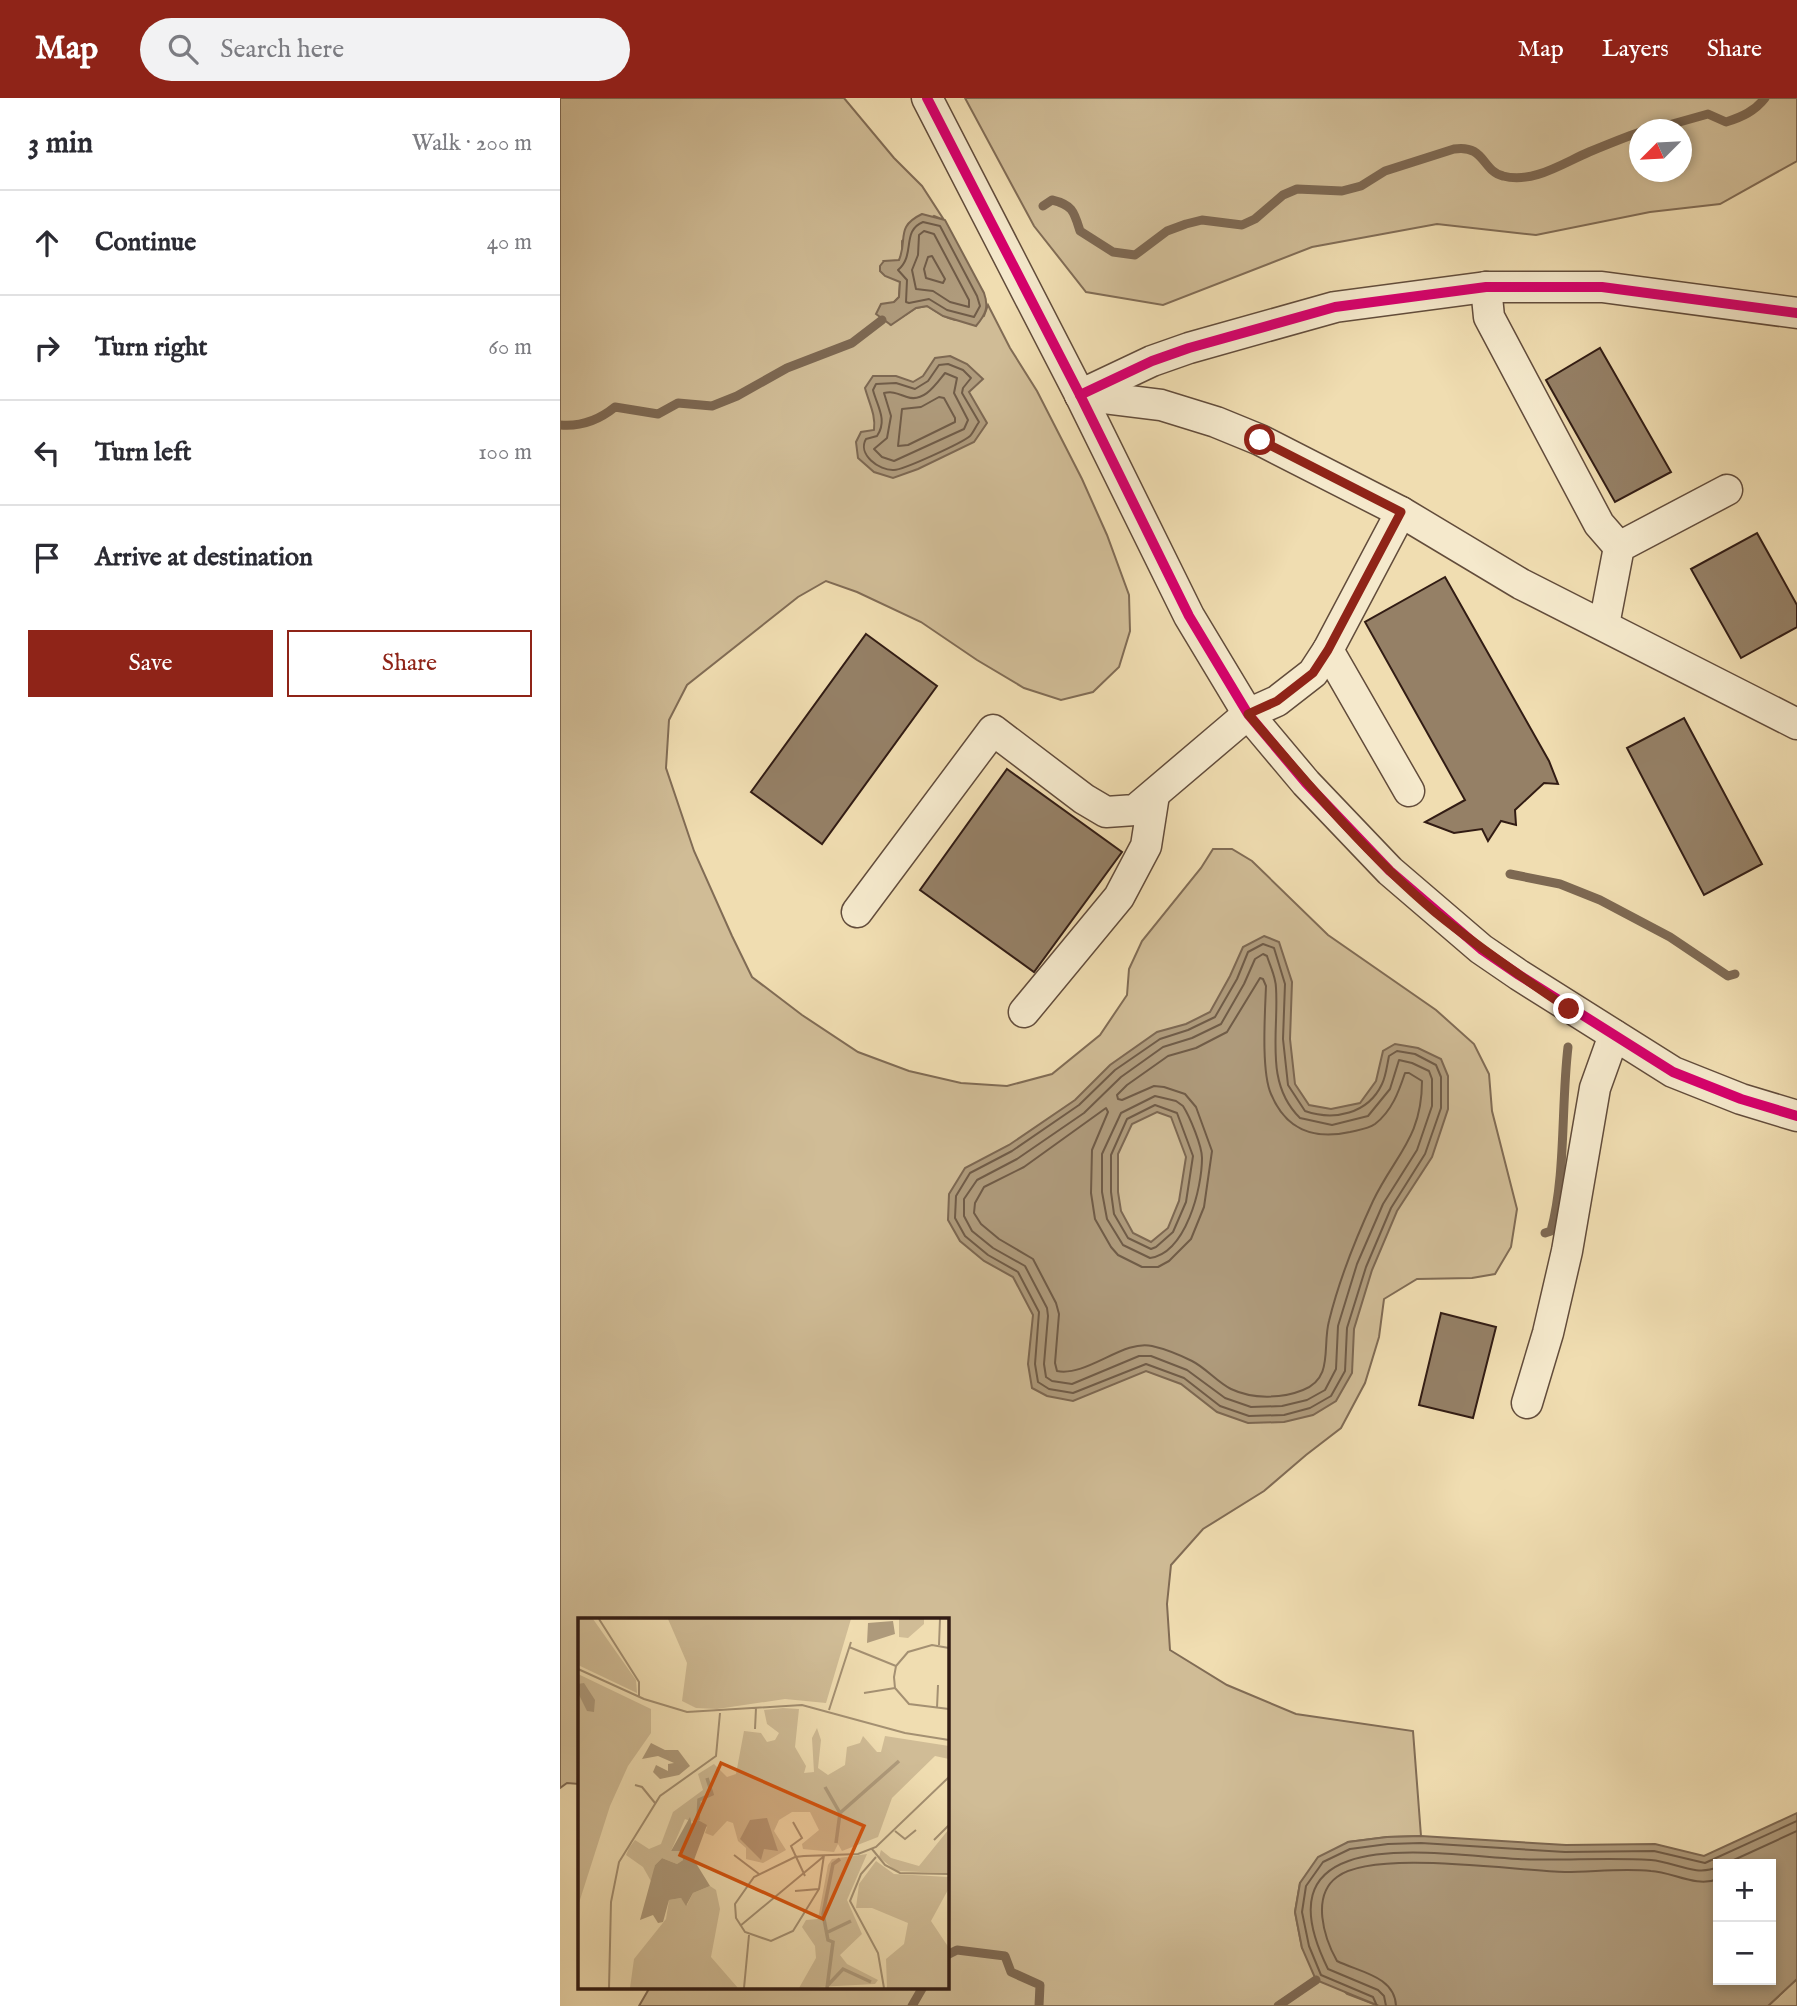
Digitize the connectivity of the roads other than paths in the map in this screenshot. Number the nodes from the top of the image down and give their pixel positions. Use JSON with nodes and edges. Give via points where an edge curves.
{"nodes":[{"id":1,"x":927,"y":98,"type":"edge"},
{"id":2,"x":1486,"y":287,"type":"junction"},
{"id":3,"x":1797,"y":313,"type":"edge"},
{"id":4,"x":1080,"y":395,"type":"junction"},
{"id":5,"x":1727,"y":490,"type":"dead end"},
{"id":6,"x":1401,"y":512,"type":"junction"},
{"id":7,"x":1619,"y":547,"type":"junction"},
{"id":8,"x":1604,"y":625,"type":"junction"},
{"id":9,"x":1328,"y":650,"type":"junction"},
{"id":10,"x":1248,"y":714,"type":"junction"},
{"id":11,"x":1797,"y":724,"type":"edge"},
{"id":12,"x":1409,"y":791,"type":"dead end"},
{"id":13,"x":1154,"y":794,"type":"junction"},
{"id":14,"x":857,"y":912,"type":"dead end"},
{"id":15,"x":1024,"y":1012,"type":"dead end"},
{"id":16,"x":1614,"y":1035,"type":"junction"},
{"id":17,"x":1797,"y":1116,"type":"edge"},
{"id":18,"x":1527,"y":1403,"type":"dead end"}],
"edges":[{"from":1,"to":4,"type":"street"},
{"from":2,"to":3,"type":"street","via":[[1602,288]]},
{"from":2,"to":4,"type":"street","via":[[1335,307],[1189,348]]},
{"from":2,"to":7,"type":"street","via":[[1489,317],[1600,524]]},
{"from":4,"to":6,"type":"street","via":[[1161,405],[1216,422]]},
{"from":4,"to":10,"type":"street","via":[[1189,616]]},
{"from":5,"to":7,"type":"street"},
{"from":6,"to":8,"type":"street","via":[[1521,584]]},
{"from":6,"to":9,"type":"street"},
{"from":7,"to":8,"type":"street"},
{"from":8,"to":11,"type":"street"},
{"from":9,"to":10,"type":"street","via":[[1313,673],[1277,701]]},
{"from":9,"to":12,"type":"street"},
{"from":10,"to":13,"type":"street"},
{"from":10,"to":16,"type":"street","via":[[1349,829],[1433,910],[1518,975]]},
{"from":13,"to":14,"type":"street","via":[[1135,810],[1106,812],[993,730]]},
{"from":13,"to":15,"type":"street","via":[[1146,846],[1119,897]]},
{"from":16,"to":17,"type":"street","via":[[1673,1072]]},
{"from":16,"to":18,"type":"street","via":[[1595,1088],[1567,1251]]}]}
